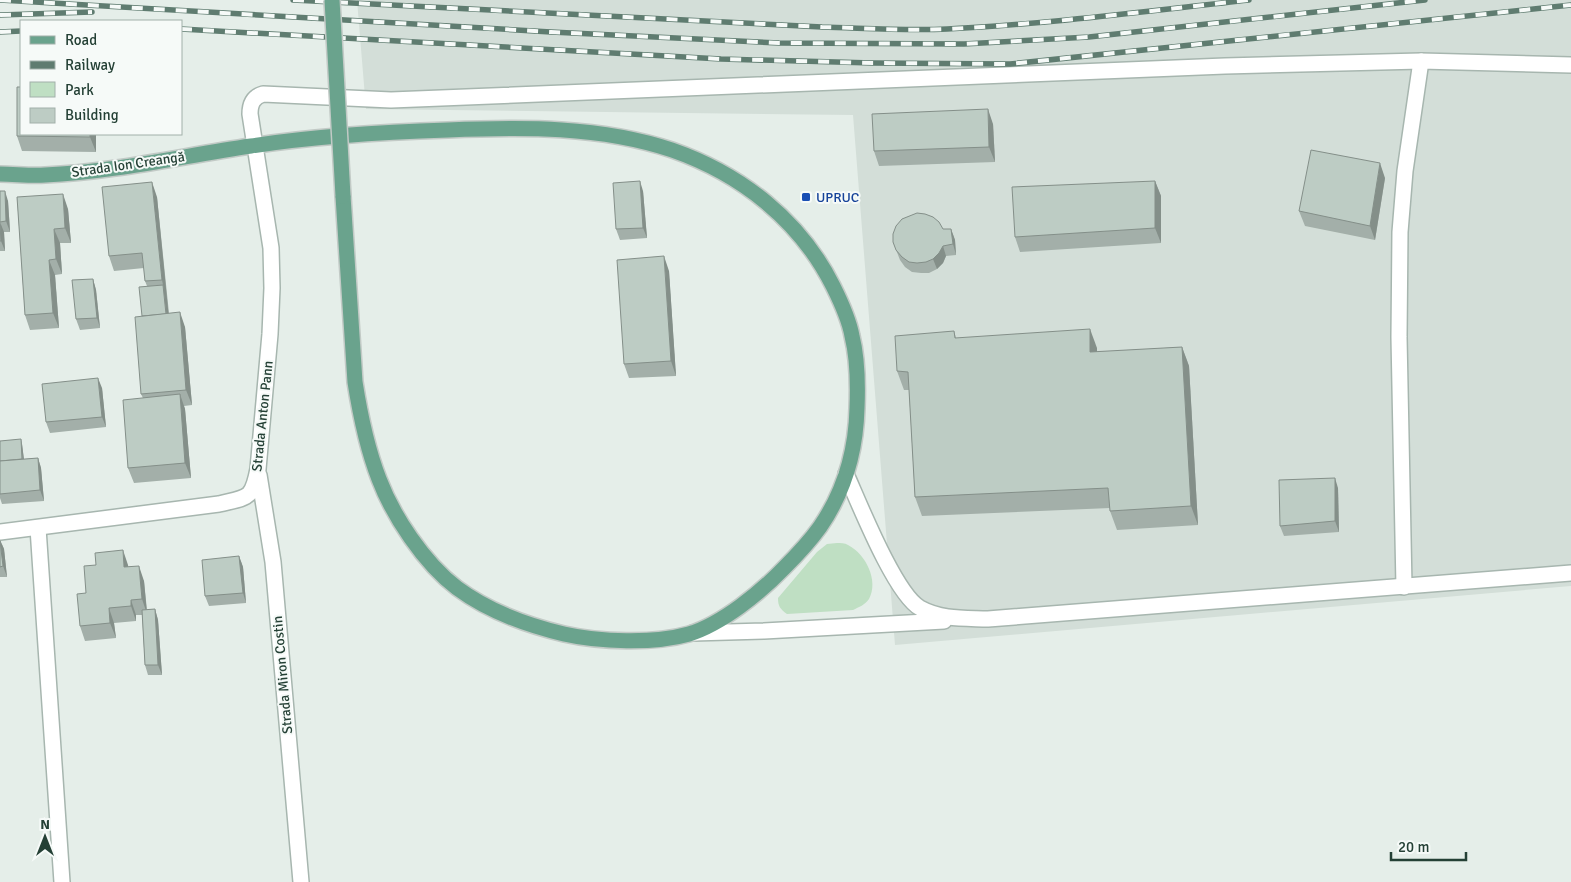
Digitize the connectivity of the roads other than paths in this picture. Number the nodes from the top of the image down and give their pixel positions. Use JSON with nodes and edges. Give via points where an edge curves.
{"nodes":[{"id":1,"x":332,"y":0,"type":"edge"},
{"id":2,"x":1421,"y":61,"type":"junction"},
{"id":3,"x":1571,"y":65,"type":"edge"},
{"id":4,"x":256,"y":145,"type":"junction"},
{"id":5,"x":0,"y":174,"type":"edge"},
{"id":6,"x":258,"y":469,"type":"junction"},
{"id":7,"x":846,"y":474,"type":"junction"},
{"id":8,"x":38,"y":528,"type":"junction"},
{"id":9,"x":0,"y":532,"type":"edge"},
{"id":10,"x":1571,"y":573,"type":"edge"},
{"id":11,"x":1404,"y":587,"type":"junction"},
{"id":12,"x":988,"y":619,"type":"junction"},
{"id":13,"x":693,"y":633,"type":"junction"},
{"id":14,"x":62,"y":882,"type":"edge"},
{"id":15,"x":300,"y":882,"type":"edge"}],
"edges":[{"from":1,"to":13,"type":"main road","name":"Strada Ion Creangă","bridge":true,"via":[[359,406],[379,479],[409,535],[452,584],[524,624],[604,640],[669,638]]},
{"from":2,"to":3,"type":"street"},
{"from":2,"to":4,"type":"street","name":"Strada Anton Pann","via":[[1215,66],[391,100],[263,94],[256,96],[250,107]]},
{"from":2,"to":11,"type":"street","via":[[1400,232]]},
{"from":4,"to":5,"type":"main road","name":"Strada Ion Creangă","via":[[118,168],[43,175]]},
{"from":4,"to":6,"type":"street","name":"Strada Anton Pann","via":[[271,248],[272,288]]},
{"from":4,"to":7,"type":"main road","name":"Strada Ion Creangă","via":[[394,131],[589,132],[671,150],[703,162],[738,181],[766,201],[793,227],[813,252],[842,304],[852,333],[858,389],[857,430]]},
{"from":6,"to":8,"type":"street","name":"Strada Anton Pann","via":[[254,489],[245,498]]},
{"from":6,"to":15,"type":"street","name":"Strada Miron Costin","via":[[273,562]]},
{"from":7,"to":12,"type":"street","via":[[904,594],[918,607],[945,618]]},
{"from":7,"to":13,"type":"main road","name":"Strada Ion Creangă","via":[[820,526],[769,584],[726,616]]},
{"from":8,"to":9,"type":"street","name":"Strada Anton Pann"},
{"from":8,"to":14,"type":"street"},
{"from":10,"to":11,"type":"street"},
{"from":11,"to":12,"type":"street"},
{"from":12,"to":13,"type":"street"}]}
